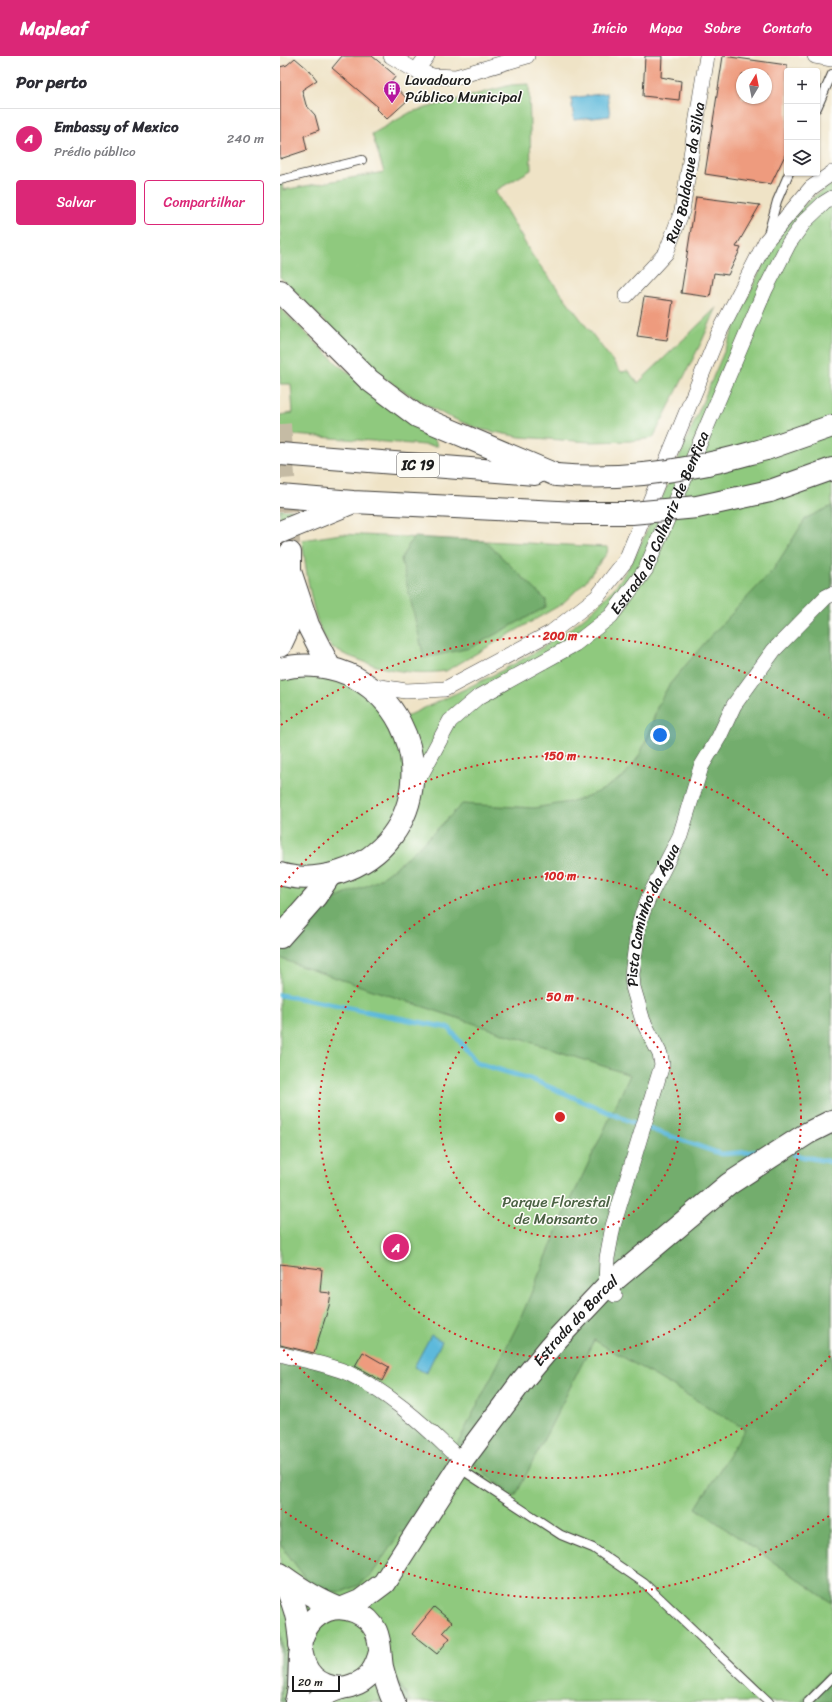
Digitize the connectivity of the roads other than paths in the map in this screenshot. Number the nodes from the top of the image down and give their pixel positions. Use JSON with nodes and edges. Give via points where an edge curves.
{"nodes":[{"id":1,"x":391,"y":56,"type":"edge"},
{"id":2,"x":427,"y":56,"type":"edge"},
{"id":3,"x":527,"y":56,"type":"edge"},
{"id":4,"x":707,"y":56,"type":"edge"},
{"id":5,"x":815,"y":56,"type":"edge"},
{"id":6,"x":832,"y":58,"type":"edge"},
{"id":7,"x":416,"y":71,"type":"junction"},
{"id":8,"x":832,"y":74,"type":"edge"},
{"id":9,"x":819,"y":104,"type":"edge"},
{"id":10,"x":362,"y":160,"type":"dead end"},
{"id":11,"x":832,"y":173,"type":"edge"},
{"id":12,"x":788,"y":176,"type":"edge"},
{"id":13,"x":280,"y":180,"type":"edge"},
{"id":14,"x":832,"y":198,"type":"edge"},
{"id":15,"x":766,"y":241,"type":"junction"},
{"id":16,"x":280,"y":291,"type":"edge"},
{"id":17,"x":626,"y":296,"type":"dead end"},
{"id":18,"x":832,"y":426,"type":"edge"},
{"id":19,"x":280,"y":454,"type":"edge"},
{"id":20,"x":832,"y":469,"type":"edge"},
{"id":21,"x":556,"y":475,"type":"junction"},
{"id":22,"x":280,"y":496,"type":"edge"},
{"id":23,"x":353,"y":502,"type":"junction"},
{"id":24,"x":280,"y":532,"type":"edge"},
{"id":25,"x":832,"y":594,"type":"edge"},
{"id":26,"x":280,"y":646,"type":"edge"},
{"id":27,"x":330,"y":668,"type":"junction"},
{"id":28,"x":280,"y":669,"type":"edge"},
{"id":29,"x":368,"y":685,"type":"junction"},
{"id":30,"x":412,"y":783,"type":"junction"},
{"id":31,"x":280,"y":874,"type":"edge"},
{"id":32,"x":330,"y":875,"type":"junction"},
{"id":33,"x":280,"y":937,"type":"edge"},
{"id":34,"x":832,"y":1121,"type":"edge"},
{"id":35,"x":610,"y":1291,"type":"junction"},
{"id":36,"x":280,"y":1354,"type":"edge"},
{"id":37,"x":455,"y":1459,"type":"junction"},
{"id":38,"x":280,"y":1574,"type":"edge"},
{"id":39,"x":384,"y":1583,"type":"junction"},
{"id":40,"x":341,"y":1608,"type":"junction"},
{"id":41,"x":380,"y":1647,"type":"junction"},
{"id":42,"x":300,"y":1649,"type":"junction"},
{"id":43,"x":832,"y":1678,"type":"edge"},
{"id":44,"x":346,"y":1687,"type":"junction"},
{"id":45,"x":296,"y":1702,"type":"edge"},
{"id":46,"x":316,"y":1702,"type":"edge"},
{"id":47,"x":394,"y":1702,"type":"edge"},
{"id":48,"x":769,"y":1702,"type":"edge"},
{"id":49,"x":808,"y":1702,"type":"edge"}],
"edges":[{"from":1,"to":7,"type":"street"},
{"from":2,"to":7,"type":"street"},
{"from":3,"to":7,"type":"street","via":[[456,77],[433,76]]},
{"from":4,"to":17,"type":"street","name":"Rua Baldaque da Silva","via":[[682,210],[666,253]]},
{"from":5,"to":6,"type":"street"},
{"from":8,"to":9,"type":"lane"},
{"from":10,"to":13,"type":"lane"},
{"from":11,"to":15,"type":"street","name":"Estrada do Calhariz de Benfica","via":[[811,188]]},
{"from":12,"to":15,"type":"lane","name":"Estrada do Calhariz de Benfica","via":[[777,201]]},
{"from":14,"to":30,"type":"street","name":"Estrada do Calhariz de Benfica","via":[[805,221],[789,243],[768,283],[646,569],[611,616],[575,644],[477,698],[450,721],[422,773]]},
{"from":15,"to":29,"type":"street","name":"Estrada do Calhariz de Benfica","via":[[718,335],[626,560],[597,597],[552,632],[445,689],[406,691]]},
{"from":16,"to":21,"type":"main road","via":[[369,380],[417,416]]},
{"from":18,"to":21,"type":"main road","number":"IC 19","bridge":true,"via":[[766,449],[698,466],[633,475]]},
{"from":19,"to":21,"type":"main road","number":"IC 19"},
{"from":20,"to":23,"type":"main road","bridge":true,"via":[[770,491],[697,507],[632,513],[578,513]]},
{"from":22,"to":23,"type":"main road"},
{"from":23,"to":24,"type":"main road"},
{"from":25,"to":35,"type":"street","name":"Pista Caminho da Água","via":[[826,597],[774,650],[734,705],[701,767],[680,836],[642,914],[632,974],[633,987],[643,1021],[660,1054],[662,1065],[613,1226],[607,1258]]},
{"from":26,"to":27,"type":"main road","via":[[287,631],[290,562],[308,625]]},
{"from":27,"to":28,"type":"main road","via":[[308,666]]},
{"from":27,"to":29,"type":"main road"},
{"from":29,"to":30,"type":"main road","via":[[382,697],[404,728],[413,764]]},
{"from":30,"to":32,"type":"main road","via":[[409,802],[402,819],[380,849],[348,870]]},
{"from":31,"to":32,"type":"main road","via":[[309,878]]},
{"from":32,"to":33,"type":"main road","via":[[316,896]]},
{"from":34,"to":35,"type":"main road","name":"Estrada do Barcal","via":[[795,1141],[728,1184]]},
{"from":35,"to":37,"type":"main road","name":"Estrada do Barcal","via":[[557,1339]]},
{"from":36,"to":37,"type":"street","via":[[348,1373],[419,1420]]},
{"from":37,"to":39,"type":"main road","name":"Estrada do Barcal"},
{"from":37,"to":48,"type":"lane","via":[[561,1535],[593,1548],[644,1583]]},
{"from":38,"to":40,"type":"main road","via":[[304,1592]]},
{"from":38,"to":42,"type":"main road","via":[[297,1619]]},
{"from":39,"to":40,"type":"main road","via":[[366,1598]]},
{"from":39,"to":41,"type":"main road","via":[[379,1607]]},
{"from":40,"to":41,"type":"main road","via":[[358,1613],[371,1623]]},
{"from":40,"to":42,"type":"main road","via":[[326,1611],[315,1617],[305,1629]]},
{"from":41,"to":44,"type":"main road","via":[[378,1661],[368,1676],[360,1683]]},
{"from":41,"to":47,"type":"main road","via":[[382,1668]]},
{"from":42,"to":44,"type":"main road","via":[[308,1671],[314,1678],[331,1687]]},
{"from":42,"to":45,"type":"main road"},
{"from":43,"to":49,"type":"lane"},
{"from":44,"to":46,"type":"main road","via":[[332,1690]]},
{"from":44,"to":47,"type":"main road","via":[[375,1693]]}]}
